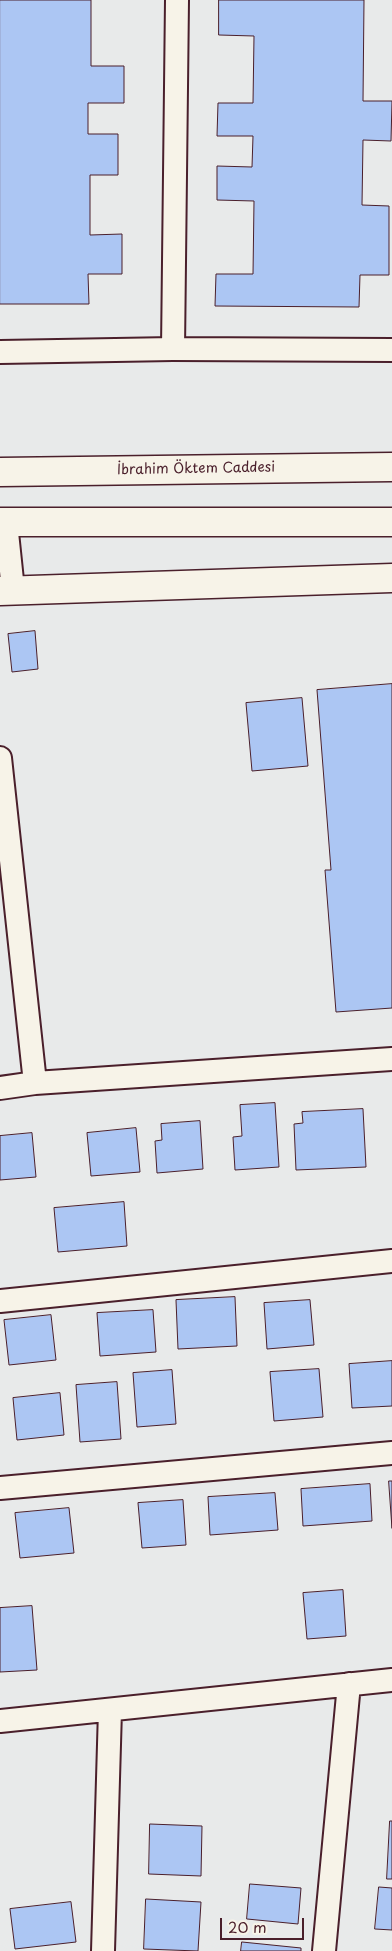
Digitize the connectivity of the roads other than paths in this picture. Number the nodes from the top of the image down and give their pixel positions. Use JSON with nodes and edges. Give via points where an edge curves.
{"nodes":[{"id":1,"x":177,"y":0,"type":"edge"},
{"id":2,"x":173,"y":349,"type":"junction"},
{"id":3,"x":392,"y":350,"type":"edge"},
{"id":4,"x":0,"y":352,"type":"edge"},
{"id":5,"x":392,"y":467,"type":"edge"},
{"id":6,"x":0,"y":472,"type":"edge"},
{"id":7,"x":392,"y":522,"type":"edge"},
{"id":8,"x":3,"y":523,"type":"edge"},
{"id":9,"x":392,"y":578,"type":"edge"},
{"id":10,"x":6,"y":590,"type":"edge"},
{"id":11,"x":0,"y":758,"type":"edge"},
{"id":12,"x":3,"y":822,"type":"edge"},
{"id":13,"x":392,"y":1059,"type":"edge"},
{"id":14,"x":36,"y":1083,"type":"junction"},
{"id":15,"x":0,"y":1088,"type":"edge"},
{"id":16,"x":392,"y":1261,"type":"edge"},
{"id":17,"x":0,"y":1301,"type":"edge"},
{"id":18,"x":392,"y":1453,"type":"edge"},
{"id":19,"x":0,"y":1488,"type":"edge"},
{"id":20,"x":392,"y":1680,"type":"edge"},
{"id":21,"x":348,"y":1684,"type":"junction"},
{"id":22,"x":110,"y":1710,"type":"junction"},
{"id":23,"x":0,"y":1722,"type":"edge"},
{"id":24,"x":103,"y":1951,"type":"edge"},
{"id":25,"x":324,"y":1951,"type":"edge"}],
"edges":[{"from":1,"to":2,"type":"street"},
{"from":2,"to":3,"type":"street"},
{"from":2,"to":4,"type":"street"},
{"from":5,"to":6,"type":"main road","name":"İbrahim Öktem Caddesi"},
{"from":7,"to":8,"type":"main road"},
{"from":8,"to":10,"type":"street"},
{"from":9,"to":10,"type":"main road"},
{"from":11,"to":12,"type":"street"},
{"from":12,"to":14,"type":"street"},
{"from":13,"to":14,"type":"street"},
{"from":14,"to":15,"type":"street"},
{"from":16,"to":17,"type":"street"},
{"from":18,"to":19,"type":"street"},
{"from":20,"to":21,"type":"street"},
{"from":21,"to":22,"type":"street"},
{"from":21,"to":25,"type":"street"},
{"from":22,"to":23,"type":"street"},
{"from":22,"to":24,"type":"street"}]}
